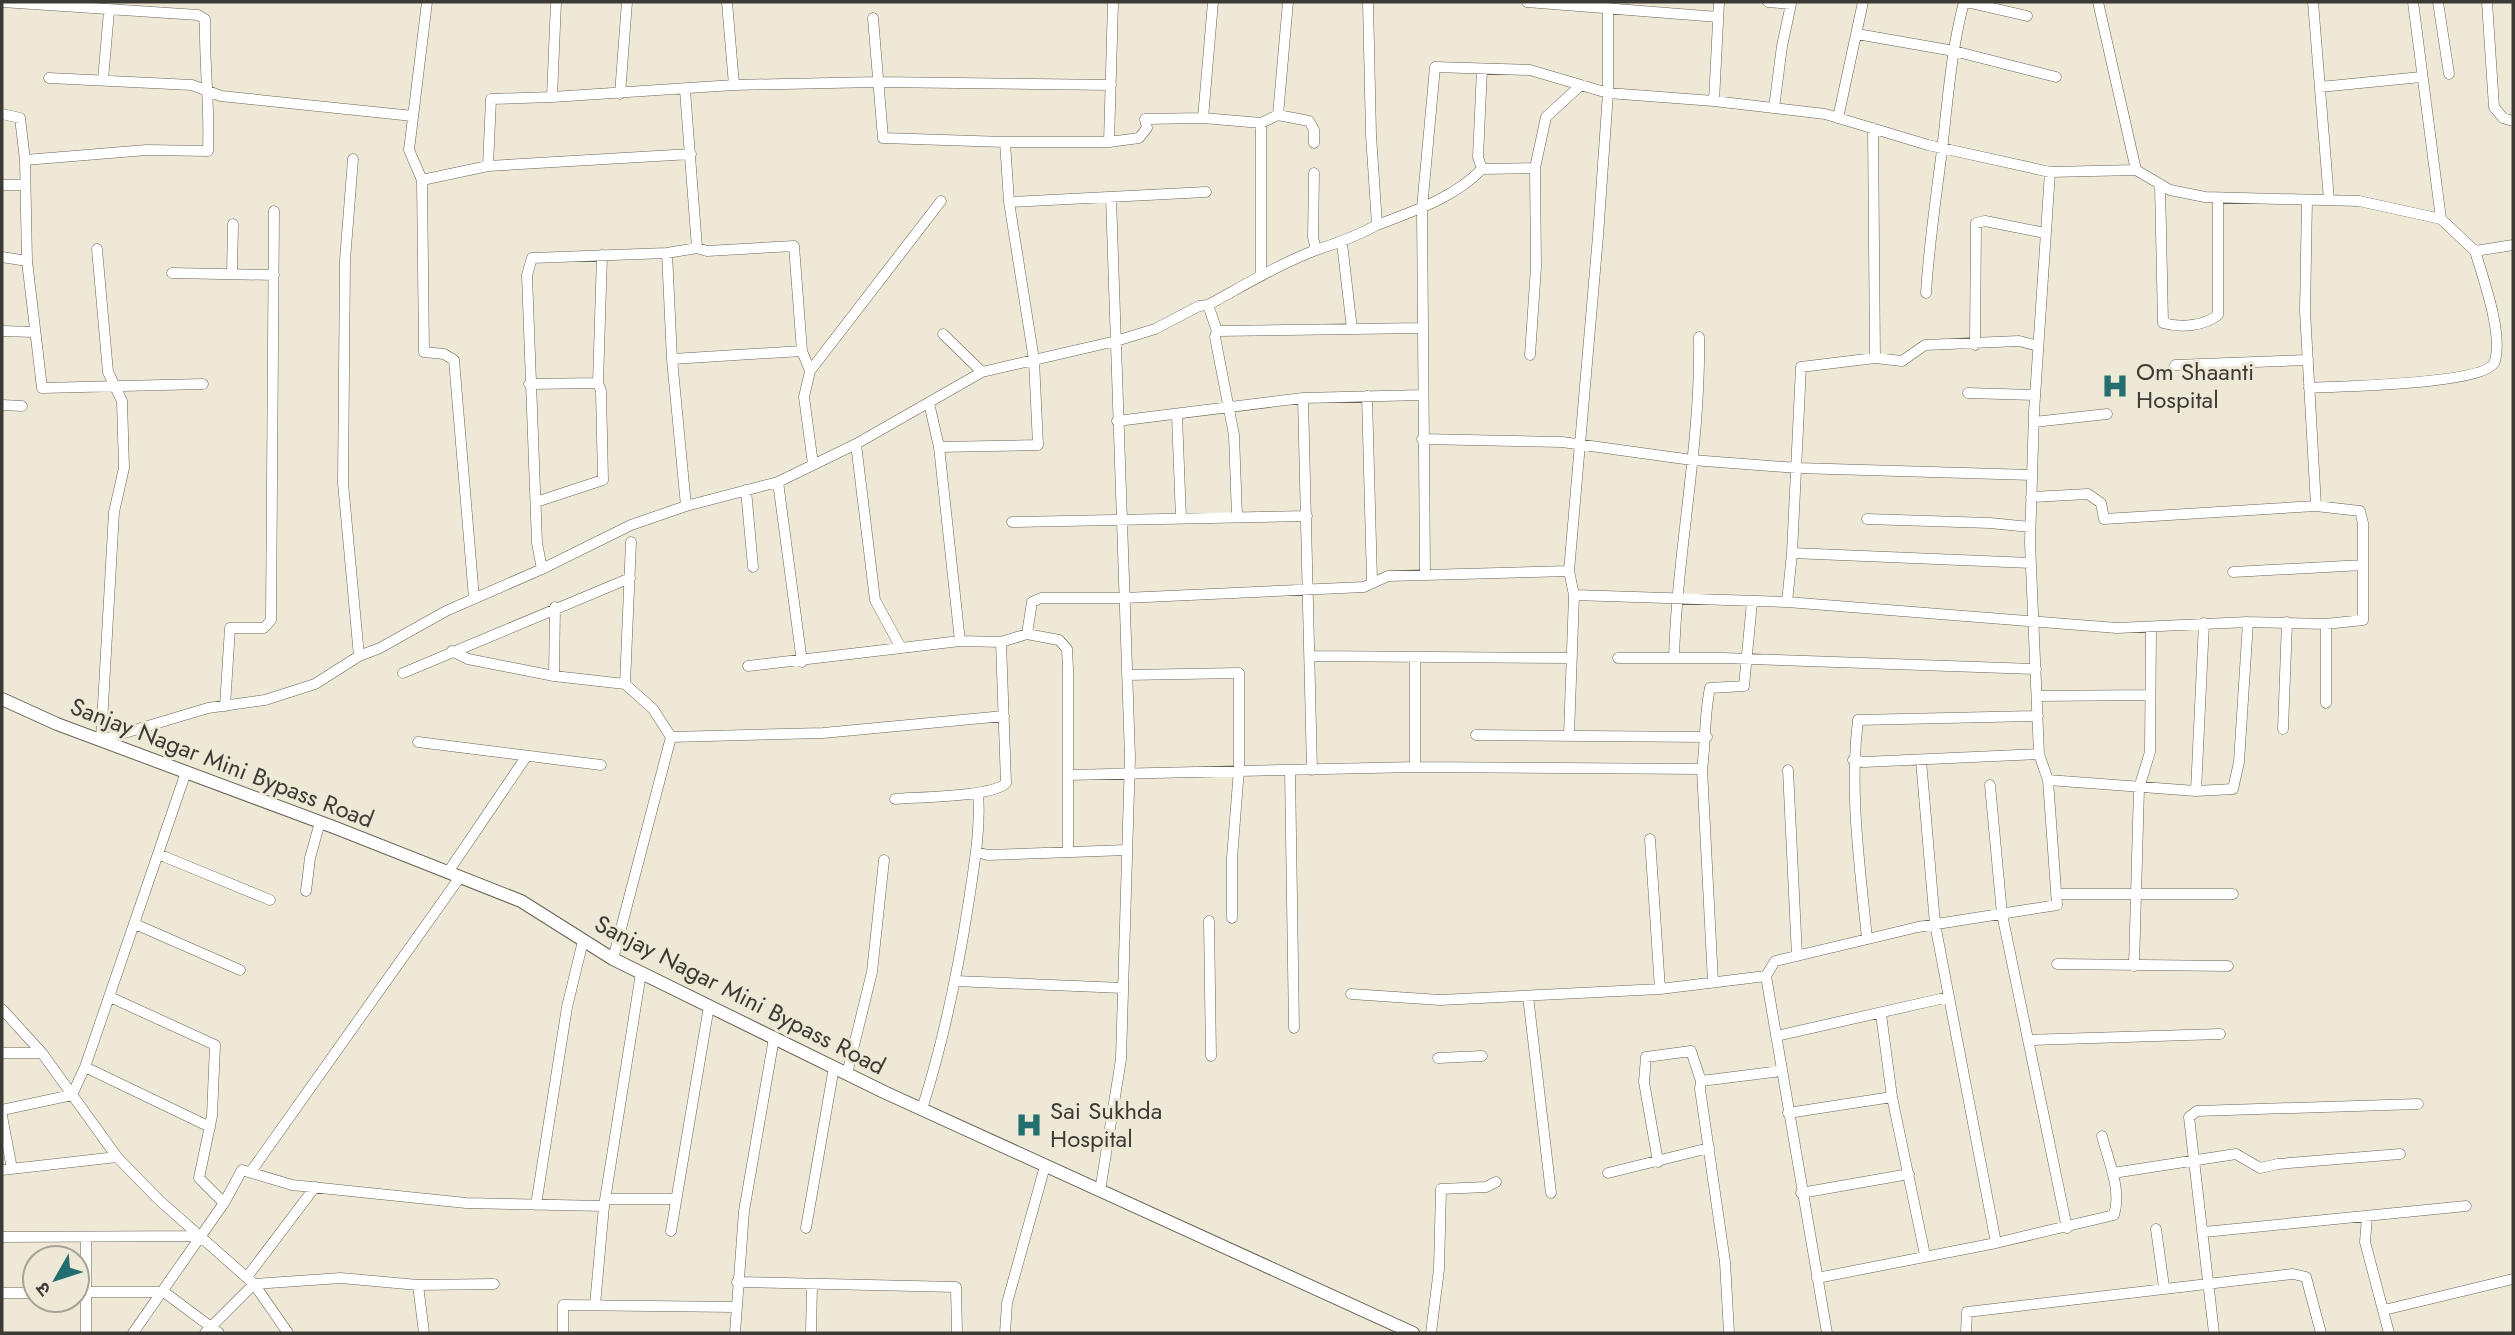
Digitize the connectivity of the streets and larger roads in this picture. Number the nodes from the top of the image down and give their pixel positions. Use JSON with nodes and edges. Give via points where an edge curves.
{"nodes":[{"id":1,"x":2,"y":2,"type":"edge"},
{"id":2,"x":428,"y":2,"type":"edge"},
{"id":3,"x":556,"y":2,"type":"edge"},
{"id":4,"x":627,"y":2,"type":"edge"},
{"id":5,"x":727,"y":2,"type":"edge"},
{"id":6,"x":1112,"y":2,"type":"edge"},
{"id":7,"x":1213,"y":2,"type":"edge"},
{"id":8,"x":1288,"y":2,"type":"edge"},
{"id":9,"x":1368,"y":2,"type":"edge"},
{"id":10,"x":1527,"y":2,"type":"edge"},
{"id":11,"x":1719,"y":2,"type":"edge"},
{"id":12,"x":1768,"y":2,"type":"edge"},
{"id":13,"x":1863,"y":2,"type":"edge"},
{"id":14,"x":1965,"y":2,"type":"edge"},
{"id":15,"x":2098,"y":2,"type":"edge"},
{"id":16,"x":2312,"y":2,"type":"edge"},
{"id":17,"x":2413,"y":2,"type":"edge"},
{"id":18,"x":2438,"y":2,"type":"edge"},
{"id":19,"x":2487,"y":2,"type":"edge"},
{"id":20,"x":68,"y":4,"type":"edge"},
{"id":21,"x":148,"y":6,"type":"edge"},
{"id":22,"x":1608,"y":8,"type":"junction"},
{"id":23,"x":110,"y":11,"type":"junction"},
{"id":24,"x":2027,"y":16,"type":"dead end"},
{"id":25,"x":1718,"y":17,"type":"junction"},
{"id":26,"x":873,"y":18,"type":"dead end"},
{"id":27,"x":1857,"y":34,"type":"junction"},
{"id":28,"x":1954,"y":51,"type":"junction"},
{"id":29,"x":1482,"y":69,"type":"junction"},
{"id":30,"x":2449,"y":74,"type":"dead end"},
{"id":31,"x":2056,"y":77,"type":"dead end"},
{"id":32,"x":48,"y":78,"type":"dead end"},
{"id":33,"x":2421,"y":78,"type":"junction"},
{"id":34,"x":103,"y":80,"type":"junction"},
{"id":35,"x":876,"y":82,"type":"junction"},
{"id":36,"x":1111,"y":85,"type":"junction"},
{"id":37,"x":1581,"y":85,"type":"junction"},
{"id":38,"x":734,"y":86,"type":"junction"},
{"id":39,"x":2320,"y":87,"type":"junction"},
{"id":40,"x":685,"y":90,"type":"junction"},
{"id":41,"x":206,"y":92,"type":"junction"},
{"id":42,"x":1608,"y":93,"type":"junction"},
{"id":43,"x":620,"y":94,"type":"junction"},
{"id":44,"x":552,"y":97,"type":"junction"},
{"id":45,"x":1714,"y":100,"type":"junction"},
{"id":46,"x":1774,"y":108,"type":"junction"},
{"id":47,"x":2,"y":114,"type":"edge"},
{"id":48,"x":1278,"y":115,"type":"junction"},
{"id":49,"x":413,"y":116,"type":"junction"},
{"id":50,"x":1203,"y":118,"type":"junction"},
{"id":51,"x":1838,"y":118,"type":"junction"},
{"id":52,"x":2513,"y":121,"type":"edge"},
{"id":53,"x":1261,"y":123,"type":"junction"},
{"id":54,"x":1873,"y":128,"type":"junction"},
{"id":55,"x":1005,"y":142,"type":"junction"},
{"id":56,"x":1109,"y":142,"type":"junction"},
{"id":57,"x":1314,"y":143,"type":"dead end"},
{"id":58,"x":1942,"y":148,"type":"junction"},
{"id":59,"x":691,"y":154,"type":"junction"},
{"id":60,"x":353,"y":159,"type":"dead end"},
{"id":61,"x":24,"y":160,"type":"junction"},
{"id":62,"x":488,"y":166,"type":"junction"},
{"id":63,"x":1535,"y":168,"type":"junction"},
{"id":64,"x":1482,"y":169,"type":"junction"},
{"id":65,"x":2136,"y":170,"type":"junction"},
{"id":66,"x":2050,"y":172,"type":"junction"},
{"id":67,"x":1314,"y":173,"type":"dead end"},
{"id":68,"x":422,"y":180,"type":"junction"},
{"id":69,"x":2160,"y":184,"type":"junction"},
{"id":70,"x":2,"y":185,"type":"edge"},
{"id":71,"x":23,"y":185,"type":"junction"},
{"id":72,"x":1206,"y":192,"type":"dead end"},
{"id":73,"x":1111,"y":197,"type":"junction"},
{"id":74,"x":2218,"y":198,"type":"junction"},
{"id":75,"x":2307,"y":200,"type":"junction"},
{"id":76,"x":2329,"y":200,"type":"junction"},
{"id":77,"x":941,"y":201,"type":"dead end"},
{"id":78,"x":1009,"y":202,"type":"junction"},
{"id":79,"x":1422,"y":208,"type":"junction"},
{"id":80,"x":274,"y":211,"type":"dead end"},
{"id":81,"x":2441,"y":219,"type":"junction"},
{"id":82,"x":233,"y":224,"type":"dead end"},
{"id":83,"x":1377,"y":225,"type":"junction"},
{"id":84,"x":2045,"y":233,"type":"junction"},
{"id":85,"x":1342,"y":243,"type":"junction"},
{"id":86,"x":2513,"y":244,"type":"edge"},
{"id":87,"x":697,"y":248,"type":"junction"},
{"id":88,"x":97,"y":249,"type":"dead end"},
{"id":89,"x":1316,"y":250,"type":"junction"},
{"id":90,"x":2476,"y":251,"type":"junction"},
{"id":91,"x":667,"y":253,"type":"junction"},
{"id":92,"x":602,"y":255,"type":"junction"},
{"id":93,"x":2,"y":257,"type":"edge"},
{"id":94,"x":27,"y":261,"type":"junction"},
{"id":95,"x":172,"y":273,"type":"dead end"},
{"id":96,"x":232,"y":274,"type":"junction"},
{"id":97,"x":274,"y":275,"type":"junction"},
{"id":98,"x":1261,"y":276,"type":"junction"},
{"id":99,"x":1926,"y":293,"type":"dead end"},
{"id":100,"x":1208,"y":305,"type":"junction"},
{"id":101,"x":1421,"y":328,"type":"junction"},
{"id":102,"x":1352,"y":329,"type":"junction"},
{"id":103,"x":2,"y":331,"type":"edge"},
{"id":104,"x":1217,"y":331,"type":"junction"},
{"id":105,"x":34,"y":332,"type":"junction"},
{"id":106,"x":943,"y":334,"type":"dead end"},
{"id":107,"x":1699,"y":337,"type":"dead end"},
{"id":108,"x":1116,"y":341,"type":"junction"},
{"id":109,"x":1975,"y":345,"type":"junction"},
{"id":110,"x":2038,"y":346,"type":"junction"},
{"id":111,"x":802,"y":351,"type":"junction"},
{"id":112,"x":1530,"y":355,"type":"dead end"},
{"id":113,"x":1875,"y":358,"type":"junction"},
{"id":114,"x":672,"y":359,"type":"junction"},
{"id":115,"x":1034,"y":360,"type":"junction"},
{"id":116,"x":2308,"y":360,"type":"junction"},
{"id":117,"x":2175,"y":365,"type":"dead end"},
{"id":118,"x":810,"y":371,"type":"junction"},
{"id":119,"x":982,"y":372,"type":"junction"},
{"id":120,"x":598,"y":383,"type":"junction"},
{"id":121,"x":203,"y":384,"type":"dead end"},
{"id":122,"x":529,"y":384,"type":"junction"},
{"id":123,"x":115,"y":386,"type":"junction"},
{"id":124,"x":2309,"y":388,"type":"junction"},
{"id":125,"x":1968,"y":393,"type":"dead end"},
{"id":126,"x":1422,"y":395,"type":"junction"},
{"id":127,"x":2035,"y":395,"type":"junction"},
{"id":128,"x":1367,"y":396,"type":"junction"},
{"id":129,"x":1303,"y":398,"type":"junction"},
{"id":130,"x":929,"y":403,"type":"junction"},
{"id":131,"x":2,"y":405,"type":"edge"},
{"id":132,"x":22,"y":405,"type":"dead end"},
{"id":133,"x":1227,"y":406,"type":"junction"},
{"id":134,"x":2107,"y":414,"type":"dead end"},
{"id":135,"x":1177,"y":416,"type":"junction"},
{"id":136,"x":1117,"y":421,"type":"junction"},
{"id":137,"x":2034,"y":422,"type":"junction"},
{"id":138,"x":1422,"y":439,"type":"junction"},
{"id":139,"x":856,"y":444,"type":"junction"},
{"id":140,"x":1578,"y":446,"type":"junction"},
{"id":141,"x":939,"y":447,"type":"junction"},
{"id":142,"x":1692,"y":460,"type":"junction"},
{"id":143,"x":813,"y":464,"type":"junction"},
{"id":144,"x":1797,"y":468,"type":"junction"},
{"id":145,"x":2032,"y":475,"type":"junction"},
{"id":146,"x":778,"y":482,"type":"junction"},
{"id":147,"x":746,"y":490,"type":"junction"},
{"id":148,"x":2031,"y":497,"type":"junction"},
{"id":149,"x":536,"y":502,"type":"junction"},
{"id":150,"x":686,"y":506,"type":"junction"},
{"id":151,"x":2316,"y":506,"type":"junction"},
{"id":152,"x":1237,"y":516,"type":"junction"},
{"id":153,"x":1307,"y":516,"type":"junction"},
{"id":154,"x":1181,"y":518,"type":"junction"},
{"id":155,"x":1867,"y":519,"type":"dead end"},
{"id":156,"x":1121,"y":521,"type":"junction"},
{"id":157,"x":1012,"y":522,"type":"dead end"},
{"id":158,"x":2030,"y":527,"type":"junction"},
{"id":159,"x":631,"y":542,"type":"dead end"},
{"id":160,"x":1792,"y":553,"type":"junction"},
{"id":161,"x":2031,"y":562,"type":"junction"},
{"id":162,"x":2363,"y":565,"type":"junction"},
{"id":163,"x":753,"y":567,"type":"dead end"},
{"id":164,"x":542,"y":569,"type":"junction"},
{"id":165,"x":1569,"y":571,"type":"junction"},
{"id":166,"x":2233,"y":572,"type":"dead end"},
{"id":167,"x":1425,"y":573,"type":"junction"},
{"id":168,"x":630,"y":578,"type":"junction"},
{"id":169,"x":1372,"y":581,"type":"junction"},
{"id":170,"x":1309,"y":588,"type":"junction"},
{"id":171,"x":1574,"y":595,"type":"junction"},
{"id":172,"x":1676,"y":597,"type":"junction"},
{"id":173,"x":474,"y":598,"type":"junction"},
{"id":174,"x":1124,"y":598,"type":"junction"},
{"id":175,"x":1787,"y":602,"type":"junction"},
{"id":176,"x":1752,"y":603,"type":"junction"},
{"id":177,"x":555,"y":607,"type":"junction"},
{"id":178,"x":2034,"y":622,"type":"junction"},
{"id":179,"x":2248,"y":622,"type":"junction"},
{"id":180,"x":2287,"y":622,"type":"junction"},
{"id":181,"x":2204,"y":624,"type":"junction"},
{"id":182,"x":2326,"y":624,"type":"junction"},
{"id":183,"x":2151,"y":627,"type":"junction"},
{"id":184,"x":1027,"y":634,"type":"junction"},
{"id":185,"x":960,"y":642,"type":"junction"},
{"id":186,"x":1001,"y":642,"type":"junction"},
{"id":187,"x":901,"y":648,"type":"junction"},
{"id":188,"x":452,"y":651,"type":"junction"},
{"id":189,"x":359,"y":656,"type":"junction"},
{"id":190,"x":1311,"y":656,"type":"junction"},
{"id":191,"x":1415,"y":658,"type":"junction"},
{"id":192,"x":1570,"y":658,"type":"junction"},
{"id":193,"x":1618,"y":658,"type":"dead end"},
{"id":194,"x":1674,"y":658,"type":"junction"},
{"id":195,"x":1746,"y":661,"type":"junction"},
{"id":196,"x":802,"y":662,"type":"junction"},
{"id":197,"x":748,"y":666,"type":"dead end"},
{"id":198,"x":2036,"y":669,"type":"junction"},
{"id":199,"x":403,"y":673,"type":"dead end"},
{"id":200,"x":1127,"y":675,"type":"junction"},
{"id":201,"x":554,"y":676,"type":"junction"},
{"id":202,"x":625,"y":684,"type":"junction"},
{"id":203,"x":2148,"y":695,"type":"junction"},
{"id":204,"x":2037,"y":696,"type":"junction"},
{"id":205,"x":2,"y":699,"type":"edge"},
{"id":206,"x":2326,"y":703,"type":"dead end"},
{"id":207,"x":225,"y":706,"type":"junction"},
{"id":208,"x":1004,"y":716,"type":"junction"},
{"id":209,"x":2038,"y":716,"type":"junction"},
{"id":210,"x":2283,"y":729,"type":"dead end"},
{"id":211,"x":1476,"y":735,"type":"dead end"},
{"id":212,"x":1569,"y":735,"type":"junction"},
{"id":213,"x":671,"y":737,"type":"junction"},
{"id":214,"x":1707,"y":737,"type":"junction"},
{"id":215,"x":101,"y":740,"type":"junction"},
{"id":216,"x":418,"y":742,"type":"dead end"},
{"id":217,"x":2039,"y":754,"type":"junction"},
{"id":218,"x":526,"y":757,"type":"junction"},
{"id":219,"x":1853,"y":760,"type":"junction"},
{"id":220,"x":1922,"y":760,"type":"junction"},
{"id":221,"x":601,"y":765,"type":"dead end"},
{"id":222,"x":1415,"y":767,"type":"junction"},
{"id":223,"x":1239,"y":769,"type":"junction"},
{"id":224,"x":1702,"y":769,"type":"junction"},
{"id":225,"x":1312,"y":770,"type":"junction"},
{"id":226,"x":1788,"y":770,"type":"dead end"},
{"id":227,"x":1290,"y":771,"type":"junction"},
{"id":228,"x":186,"y":772,"type":"junction"},
{"id":229,"x":1068,"y":775,"type":"junction"},
{"id":230,"x":1130,"y":775,"type":"junction"},
{"id":231,"x":2048,"y":780,"type":"junction"},
{"id":232,"x":1990,"y":785,"type":"dead end"},
{"id":233,"x":2139,"y":788,"type":"junction"},
{"id":234,"x":2196,"y":791,"type":"junction"},
{"id":235,"x":978,"y":793,"type":"junction"},
{"id":236,"x":895,"y":799,"type":"dead end"},
{"id":237,"x":320,"y":822,"type":"junction"},
{"id":238,"x":1650,"y":839,"type":"dead end"},
{"id":239,"x":1127,"y":850,"type":"junction"},
{"id":240,"x":1068,"y":851,"type":"junction"},
{"id":241,"x":976,"y":852,"type":"junction"},
{"id":242,"x":158,"y":854,"type":"junction"},
{"id":243,"x":884,"y":860,"type":"dead end"},
{"id":244,"x":454,"y":875,"type":"junction"},
{"id":245,"x":306,"y":891,"type":"dead end"},
{"id":246,"x":2056,"y":894,"type":"junction"},
{"id":247,"x":2134,"y":894,"type":"junction"},
{"id":248,"x":2234,"y":894,"type":"dead end"},
{"id":249,"x":270,"y":900,"type":"dead end"},
{"id":250,"x":2002,"y":914,"type":"junction"},
{"id":251,"x":1232,"y":918,"type":"dead end"},
{"id":252,"x":1209,"y":920,"type":"dead end"},
{"id":253,"x":135,"y":924,"type":"junction"},
{"id":254,"x":1935,"y":924,"type":"junction"},
{"id":255,"x":1867,"y":939,"type":"junction"},
{"id":256,"x":583,"y":941,"type":"junction"},
{"id":257,"x":1797,"y":956,"type":"junction"},
{"id":258,"x":612,"y":959,"type":"junction"},
{"id":259,"x":2057,"y":964,"type":"dead end"},
{"id":260,"x":2134,"y":966,"type":"junction"},
{"id":261,"x":2228,"y":967,"type":"dead end"},
{"id":262,"x":240,"y":970,"type":"dead end"},
{"id":263,"x":641,"y":973,"type":"junction"},
{"id":264,"x":1766,"y":976,"type":"junction"},
{"id":265,"x":956,"y":981,"type":"junction"},
{"id":266,"x":1713,"y":982,"type":"junction"},
{"id":267,"x":1123,"y":988,"type":"junction"},
{"id":268,"x":1660,"y":989,"type":"junction"},
{"id":269,"x":1351,"y":994,"type":"dead end"},
{"id":270,"x":1528,"y":996,"type":"junction"},
{"id":271,"x":110,"y":997,"type":"junction"},
{"id":272,"x":1949,"y":997,"type":"junction"},
{"id":273,"x":709,"y":1006,"type":"junction"},
{"id":274,"x":2,"y":1009,"type":"edge"},
{"id":275,"x":1881,"y":1014,"type":"junction"},
{"id":276,"x":1294,"y":1028,"type":"dead end"},
{"id":277,"x":2220,"y":1034,"type":"dead end"},
{"id":278,"x":1776,"y":1037,"type":"junction"},
{"id":279,"x":774,"y":1038,"type":"junction"},
{"id":280,"x":2028,"y":1040,"type":"junction"},
{"id":281,"x":2,"y":1053,"type":"edge"},
{"id":282,"x":41,"y":1053,"type":"junction"},
{"id":283,"x":1211,"y":1056,"type":"dead end"},
{"id":284,"x":1482,"y":1056,"type":"dead end"},
{"id":285,"x":1438,"y":1058,"type":"dead end"},
{"id":286,"x":85,"y":1067,"type":"junction"},
{"id":287,"x":834,"y":1067,"type":"junction"},
{"id":288,"x":1781,"y":1071,"type":"junction"},
{"id":289,"x":847,"y":1073,"type":"junction"},
{"id":290,"x":1701,"y":1081,"type":"junction"},
{"id":291,"x":72,"y":1095,"type":"junction"},
{"id":292,"x":1892,"y":1097,"type":"junction"},
{"id":293,"x":2418,"y":1104,"type":"dead end"},
{"id":294,"x":922,"y":1109,"type":"junction"},
{"id":295,"x":2,"y":1110,"type":"edge"},
{"id":296,"x":1788,"y":1113,"type":"junction"},
{"id":297,"x":2,"y":1116,"type":"edge"},
{"id":298,"x":210,"y":1127,"type":"junction"},
{"id":299,"x":2102,"y":1136,"type":"dead end"},
{"id":300,"x":1709,"y":1148,"type":"junction"},
{"id":301,"x":2400,"y":1154,"type":"dead end"},
{"id":302,"x":117,"y":1157,"type":"junction"},
{"id":303,"x":2195,"y":1161,"type":"junction"},
{"id":304,"x":1658,"y":1162,"type":"junction"},
{"id":305,"x":1045,"y":1166,"type":"junction"},
{"id":306,"x":7,"y":1169,"type":"edge"},
{"id":307,"x":252,"y":1170,"type":"junction"},
{"id":308,"x":1608,"y":1173,"type":"dead end"},
{"id":309,"x":2113,"y":1173,"type":"junction"},
{"id":310,"x":1909,"y":1174,"type":"junction"},
{"id":311,"x":1496,"y":1182,"type":"dead end"},
{"id":312,"x":315,"y":1187,"type":"junction"},
{"id":313,"x":1100,"y":1191,"type":"junction"},
{"id":314,"x":1801,"y":1193,"type":"junction"},
{"id":315,"x":1551,"y":1194,"type":"dead end"},
{"id":316,"x":675,"y":1199,"type":"junction"},
{"id":317,"x":605,"y":1202,"type":"junction"},
{"id":318,"x":224,"y":1203,"type":"junction"},
{"id":319,"x":536,"y":1205,"type":"junction"},
{"id":320,"x":2466,"y":1206,"type":"dead end"},
{"id":321,"x":2367,"y":1217,"type":"junction"},
{"id":322,"x":806,"y":1228,"type":"dead end"},
{"id":323,"x":2067,"y":1228,"type":"junction"},
{"id":324,"x":2156,"y":1229,"type":"dead end"},
{"id":325,"x":671,"y":1231,"type":"dead end"},
{"id":326,"x":2204,"y":1232,"type":"junction"},
{"id":327,"x":202,"y":1236,"type":"junction"},
{"id":328,"x":2,"y":1237,"type":"edge"},
{"id":329,"x":86,"y":1237,"type":"junction"},
{"id":330,"x":1996,"y":1243,"type":"junction"},
{"id":331,"x":85,"y":1244,"type":"edge"},
{"id":332,"x":1925,"y":1255,"type":"junction"},
{"id":333,"x":1817,"y":1278,"type":"junction"},
{"id":334,"x":2513,"y":1279,"type":"edge"},
{"id":335,"x":250,"y":1280,"type":"junction"},
{"id":336,"x":737,"y":1282,"type":"junction"},
{"id":337,"x":2208,"y":1282,"type":"junction"},
{"id":338,"x":494,"y":1284,"type":"dead end"},
{"id":339,"x":812,"y":1284,"type":"junction"},
{"id":340,"x":418,"y":1285,"type":"junction"},
{"id":341,"x":2164,"y":1287,"type":"junction"},
{"id":342,"x":91,"y":1292,"type":"edge"},
{"id":343,"x":164,"y":1292,"type":"junction"},
{"id":344,"x":2,"y":1293,"type":"edge"},
{"id":345,"x":21,"y":1293,"type":"edge"},
{"id":346,"x":595,"y":1305,"type":"junction"},
{"id":347,"x":735,"y":1307,"type":"junction"},
{"id":348,"x":2384,"y":1310,"type":"junction"},
{"id":349,"x":84,"y":1314,"type":"edge"},
{"id":350,"x":211,"y":1331,"type":"edge"},
{"id":351,"x":86,"y":1333,"type":"edge"},
{"id":352,"x":133,"y":1333,"type":"edge"},
{"id":353,"x":288,"y":1333,"type":"edge"},
{"id":354,"x":424,"y":1333,"type":"edge"},
{"id":355,"x":563,"y":1333,"type":"edge"},
{"id":356,"x":735,"y":1333,"type":"edge"},
{"id":357,"x":811,"y":1333,"type":"edge"},
{"id":358,"x":957,"y":1333,"type":"edge"},
{"id":359,"x":1005,"y":1333,"type":"edge"},
{"id":360,"x":1413,"y":1333,"type":"edge"},
{"id":361,"x":1431,"y":1333,"type":"edge"},
{"id":362,"x":1729,"y":1333,"type":"edge"},
{"id":363,"x":1827,"y":1333,"type":"edge"},
{"id":364,"x":1966,"y":1333,"type":"edge"},
{"id":365,"x":2214,"y":1333,"type":"edge"},
{"id":366,"x":2321,"y":1333,"type":"edge"},
{"id":367,"x":2389,"y":1333,"type":"edge"}],
"edges":[{"from":1,"to":20,"type":"street"},
{"from":2,"to":49,"type":"street"},
{"from":3,"to":44,"type":"street"},
{"from":4,"to":43,"type":"street"},
{"from":5,"to":38,"type":"street"},
{"from":6,"to":36,"type":"street"},
{"from":7,"to":50,"type":"street"},
{"from":8,"to":48,"type":"street"},
{"from":9,"to":83,"type":"street"},
{"from":10,"to":22,"type":"street"},
{"from":11,"to":25,"type":"street"},
{"from":12,"to":46,"type":"street","via":[[1791,4]]},
{"from":13,"to":27,"type":"street"},
{"from":14,"to":24,"type":"street"},
{"from":14,"to":28,"type":"street"},
{"from":15,"to":65,"type":"street"},
{"from":16,"to":39,"type":"street"},
{"from":17,"to":33,"type":"street"},
{"from":18,"to":30,"type":"street"},
{"from":19,"to":52,"type":"street","via":[[2494,107],[2503,118]]},
{"from":20,"to":23,"type":"street"},
{"from":21,"to":23,"type":"street"},
{"from":21,"to":41,"type":"street","via":[[205,19]]},
{"from":22,"to":25,"type":"street"},
{"from":22,"to":42,"type":"street"},
{"from":23,"to":34,"type":"street"},
{"from":25,"to":45,"type":"street"},
{"from":26,"to":35,"type":"street"},
{"from":27,"to":28,"type":"street"},
{"from":27,"to":51,"type":"street"},
{"from":28,"to":31,"type":"street"},
{"from":28,"to":58,"type":"street"},
{"from":29,"to":37,"type":"street","via":[[1530,69]]},
{"from":29,"to":64,"type":"street","via":[[1478,157]]},
{"from":29,"to":79,"type":"street","via":[[1435,68]]},
{"from":32,"to":34,"type":"street"},
{"from":33,"to":39,"type":"street"},
{"from":33,"to":81,"type":"street"},
{"from":34,"to":41,"type":"street","via":[[192,85]]},
{"from":35,"to":36,"type":"street"},
{"from":35,"to":38,"type":"street"},
{"from":35,"to":55,"type":"street","via":[[883,138]]},
{"from":36,"to":56,"type":"street"},
{"from":37,"to":42,"type":"street"},
{"from":37,"to":63,"type":"street","via":[[1546,117]]},
{"from":38,"to":40,"type":"street"},
{"from":39,"to":76,"type":"street"},
{"from":40,"to":43,"type":"street"},
{"from":40,"to":59,"type":"street"},
{"from":41,"to":49,"type":"street"},
{"from":41,"to":61,"type":"street","via":[[210,104],[208,150]]},
{"from":42,"to":45,"type":"street"},
{"from":42,"to":140,"type":"street"},
{"from":43,"to":44,"type":"street"},
{"from":44,"to":62,"type":"street","via":[[491,99]]},
{"from":45,"to":46,"type":"street"},
{"from":46,"to":51,"type":"street"},
{"from":47,"to":61,"type":"street","via":[[20,118]]},
{"from":48,"to":53,"type":"street"},
{"from":48,"to":57,"type":"street","via":[[1309,121]]},
{"from":49,"to":68,"type":"street","via":[[410,150]]},
{"from":50,"to":53,"type":"street"},
{"from":50,"to":56,"type":"street","via":[[1145,119],[1147,128],[1139,138]]},
{"from":51,"to":54,"type":"street"},
{"from":53,"to":98,"type":"street"},
{"from":54,"to":58,"type":"street"},
{"from":54,"to":113,"type":"street"},
{"from":55,"to":56,"type":"street"},
{"from":55,"to":78,"type":"street"},
{"from":58,"to":66,"type":"street"},
{"from":58,"to":99,"type":"street"},
{"from":59,"to":62,"type":"street"},
{"from":59,"to":87,"type":"street"},
{"from":60,"to":189,"type":"street","via":[[345,260],[343,483]]},
{"from":61,"to":71,"type":"street"},
{"from":62,"to":68,"type":"street"},
{"from":63,"to":64,"type":"street"},
{"from":63,"to":112,"type":"street","via":[[1536,267]]},
{"from":64,"to":79,"type":"street","via":[[1467,184]]},
{"from":65,"to":66,"type":"street"},
{"from":65,"to":69,"type":"street"},
{"from":66,"to":84,"type":"street"},
{"from":67,"to":89,"type":"street"},
{"from":68,"to":173,"type":"street","via":[[424,352],[454,360]]},
{"from":69,"to":74,"type":"street"},
{"from":69,"to":74,"type":"street","via":[[2164,323],[2171,325],[2208,323],[2218,315]]},
{"from":70,"to":71,"type":"street"},
{"from":71,"to":94,"type":"street"},
{"from":72,"to":73,"type":"street"},
{"from":73,"to":78,"type":"street"},
{"from":73,"to":108,"type":"street"},
{"from":74,"to":75,"type":"street"},
{"from":75,"to":76,"type":"street"},
{"from":75,"to":116,"type":"street"},
{"from":76,"to":81,"type":"street","via":[[2359,201]]},
{"from":77,"to":118,"type":"street"},
{"from":78,"to":115,"type":"street"},
{"from":79,"to":83,"type":"street"},
{"from":79,"to":101,"type":"street"},
{"from":80,"to":97,"type":"street"},
{"from":81,"to":90,"type":"street"},
{"from":82,"to":96,"type":"street"},
{"from":83,"to":85,"type":"street"},
{"from":84,"to":109,"type":"street","via":[[1976,223]]},
{"from":84,"to":110,"type":"street"},
{"from":85,"to":89,"type":"street"},
{"from":85,"to":102,"type":"street"},
{"from":86,"to":90,"type":"street"},
{"from":87,"to":91,"type":"street"},
{"from":87,"to":111,"type":"street","via":[[794,246]]},
{"from":88,"to":123,"type":"street","via":[[108,372]]},
{"from":89,"to":98,"type":"street"},
{"from":90,"to":124,"type":"street","via":[[2496,341],[2495,362],[2489,370],[2460,378]]},
{"from":91,"to":92,"type":"street"},
{"from":91,"to":114,"type":"street"},
{"from":92,"to":120,"type":"street"},
{"from":92,"to":122,"type":"street","via":[[532,258],[527,275]]},
{"from":93,"to":94,"type":"street"},
{"from":94,"to":105,"type":"street"},
{"from":95,"to":96,"type":"street"},
{"from":96,"to":97,"type":"street"},
{"from":97,"to":207,"type":"street","via":[[271,620],[264,628],[230,628]]},
{"from":98,"to":100,"type":"street"},
{"from":100,"to":104,"type":"street"},
{"from":100,"to":108,"type":"street"},
{"from":101,"to":102,"type":"street"},
{"from":101,"to":126,"type":"street"},
{"from":102,"to":104,"type":"street"},
{"from":103,"to":105,"type":"street"},
{"from":104,"to":133,"type":"street"},
{"from":105,"to":123,"type":"street","via":[[43,388]]},
{"from":106,"to":119,"type":"street"},
{"from":107,"to":142,"type":"street"},
{"from":108,"to":115,"type":"street"},
{"from":108,"to":136,"type":"street"},
{"from":109,"to":110,"type":"street","via":[[2019,341]]},
{"from":109,"to":113,"type":"street","via":[[1925,345],[1902,361]]},
{"from":110,"to":127,"type":"street"},
{"from":111,"to":114,"type":"street"},
{"from":111,"to":118,"type":"street"},
{"from":113,"to":144,"type":"street","via":[[1801,367]]},
{"from":114,"to":150,"type":"street"},
{"from":115,"to":119,"type":"street"},
{"from":115,"to":141,"type":"street","via":[[1038,445]]},
{"from":116,"to":117,"type":"street"},
{"from":116,"to":124,"type":"street"},
{"from":118,"to":143,"type":"street","via":[[804,397]]},
{"from":119,"to":130,"type":"street"},
{"from":120,"to":122,"type":"street"},
{"from":120,"to":149,"type":"street","via":[[603,480]]},
{"from":121,"to":123,"type":"street"},
{"from":122,"to":149,"type":"street"},
{"from":123,"to":215,"type":"street","via":[[122,401],[124,468],[114,512]]},
{"from":124,"to":151,"type":"street"},
{"from":125,"to":127,"type":"street"},
{"from":126,"to":128,"type":"street"},
{"from":126,"to":138,"type":"street"},
{"from":127,"to":137,"type":"street"},
{"from":128,"to":129,"type":"street"},
{"from":128,"to":169,"type":"street"},
{"from":129,"to":133,"type":"street"},
{"from":129,"to":153,"type":"street"},
{"from":130,"to":139,"type":"street"},
{"from":130,"to":141,"type":"street"},
{"from":131,"to":132,"type":"street"},
{"from":133,"to":135,"type":"street"},
{"from":133,"to":152,"type":"street","via":[[1234,435]]},
{"from":134,"to":137,"type":"street"},
{"from":135,"to":136,"type":"street"},
{"from":135,"to":154,"type":"street"},
{"from":136,"to":156,"type":"street"},
{"from":137,"to":145,"type":"street"},
{"from":138,"to":140,"type":"street"},
{"from":138,"to":167,"type":"street"},
{"from":139,"to":143,"type":"street"},
{"from":139,"to":187,"type":"street","via":[[875,600]]},
{"from":140,"to":142,"type":"street"},
{"from":140,"to":165,"type":"street"},
{"from":141,"to":185,"type":"street"},
{"from":142,"to":144,"type":"street"},
{"from":142,"to":172,"type":"street"},
{"from":143,"to":146,"type":"street"},
{"from":144,"to":145,"type":"street"},
{"from":144,"to":160,"type":"street"},
{"from":145,"to":148,"type":"street"},
{"from":146,"to":147,"type":"street"},
{"from":146,"to":196,"type":"street"},
{"from":147,"to":150,"type":"street"},
{"from":147,"to":163,"type":"street"},
{"from":148,"to":151,"type":"street","via":[[2088,494],[2101,503],[2104,519]]},
{"from":148,"to":158,"type":"street"},
{"from":149,"to":164,"type":"street"},
{"from":150,"to":164,"type":"street","via":[[631,525]]},
{"from":151,"to":162,"type":"street","via":[[2362,514]]},
{"from":152,"to":153,"type":"street"},
{"from":152,"to":154,"type":"street"},
{"from":153,"to":170,"type":"street"},
{"from":154,"to":156,"type":"street"},
{"from":155,"to":158,"type":"street"},
{"from":156,"to":157,"type":"street"},
{"from":156,"to":174,"type":"street"},
{"from":158,"to":161,"type":"street"},
{"from":159,"to":168,"type":"street"},
{"from":160,"to":161,"type":"street"},
{"from":160,"to":175,"type":"street"},
{"from":161,"to":178,"type":"street"},
{"from":162,"to":166,"type":"street"},
{"from":162,"to":182,"type":"street","via":[[2363,621]]},
{"from":164,"to":173,"type":"street"},
{"from":165,"to":167,"type":"street"},
{"from":165,"to":171,"type":"street"},
{"from":167,"to":169,"type":"street"},
{"from":168,"to":177,"type":"street"},
{"from":168,"to":202,"type":"street"},
{"from":169,"to":170,"type":"street","via":[[1364,587]]},
{"from":170,"to":174,"type":"street"},
{"from":170,"to":190,"type":"street"},
{"from":171,"to":172,"type":"street"},
{"from":171,"to":192,"type":"street"},
{"from":172,"to":176,"type":"street","via":[[1723,597]]},
{"from":172,"to":194,"type":"street"},
{"from":173,"to":189,"type":"street"},
{"from":174,"to":184,"type":"street","via":[[1041,598],[1032,602]]},
{"from":174,"to":200,"type":"street"},
{"from":175,"to":176,"type":"street"},
{"from":175,"to":178,"type":"street"},
{"from":176,"to":195,"type":"street"},
{"from":177,"to":188,"type":"street"},
{"from":177,"to":201,"type":"street"},
{"from":178,"to":183,"type":"street"},
{"from":178,"to":198,"type":"street"},
{"from":179,"to":180,"type":"street"},
{"from":179,"to":181,"type":"street"},
{"from":179,"to":234,"type":"street","via":[[2236,787],[2226,792]]},
{"from":180,"to":182,"type":"street"},
{"from":180,"to":210,"type":"street"},
{"from":181,"to":183,"type":"street"},
{"from":181,"to":234,"type":"street"},
{"from":182,"to":206,"type":"street"},
{"from":183,"to":203,"type":"street"},
{"from":184,"to":186,"type":"street"},
{"from":184,"to":229,"type":"street","via":[[1059,640],[1067,649]]},
{"from":185,"to":186,"type":"street"},
{"from":185,"to":187,"type":"street"},
{"from":186,"to":208,"type":"street"},
{"from":187,"to":196,"type":"street"},
{"from":188,"to":199,"type":"street"},
{"from":188,"to":201,"type":"street","via":[[468,659]]},
{"from":189,"to":207,"type":"street","via":[[315,684],[265,700]]},
{"from":190,"to":191,"type":"street"},
{"from":190,"to":225,"type":"street"},
{"from":191,"to":192,"type":"street"},
{"from":191,"to":222,"type":"street"},
{"from":192,"to":212,"type":"street"},
{"from":193,"to":194,"type":"street"},
{"from":194,"to":195,"type":"street"},
{"from":195,"to":198,"type":"street"},
{"from":195,"to":214,"type":"street","via":[[1744,686],[1710,688]]},
{"from":196,"to":197,"type":"street"},
{"from":198,"to":204,"type":"street"},
{"from":200,"to":223,"type":"street","via":[[1239,673]]},
{"from":200,"to":230,"type":"street"},
{"from":201,"to":202,"type":"street"},
{"from":202,"to":213,"type":"street","via":[[653,709]]},
{"from":203,"to":204,"type":"street"},
{"from":203,"to":233,"type":"street","via":[[2150,752]]},
{"from":204,"to":209,"type":"street"},
{"from":205,"to":215,"type":"street","name":"Sanjay Nagar Mini Bypass Road"},
{"from":207,"to":215,"type":"street"},
{"from":208,"to":213,"type":"street","via":[[823,733]]},
{"from":208,"to":235,"type":"street","via":[[1006,783]]},
{"from":209,"to":217,"type":"street"},
{"from":209,"to":219,"type":"street","via":[[1858,720]]},
{"from":211,"to":212,"type":"street"},
{"from":212,"to":214,"type":"street"},
{"from":213,"to":258,"type":"street"},
{"from":214,"to":224,"type":"street"},
{"from":215,"to":228,"type":"street","name":"Sanjay Nagar Mini Bypass Road"},
{"from":216,"to":218,"type":"street"},
{"from":217,"to":220,"type":"street"},
{"from":217,"to":231,"type":"street"},
{"from":218,"to":221,"type":"street"},
{"from":218,"to":244,"type":"street"},
{"from":219,"to":220,"type":"street"},
{"from":219,"to":255,"type":"street"},
{"from":220,"to":254,"type":"street"},
{"from":222,"to":224,"type":"street"},
{"from":222,"to":225,"type":"street"},
{"from":223,"to":227,"type":"street"},
{"from":223,"to":230,"type":"street"},
{"from":223,"to":251,"type":"street"},
{"from":224,"to":266,"type":"street"},
{"from":225,"to":227,"type":"street"},
{"from":226,"to":257,"type":"street"},
{"from":227,"to":276,"type":"street"},
{"from":228,"to":237,"type":"street","name":"Sanjay Nagar Mini Bypass Road"},
{"from":228,"to":242,"type":"street"},
{"from":229,"to":230,"type":"street"},
{"from":229,"to":240,"type":"street"},
{"from":230,"to":239,"type":"street"},
{"from":231,"to":233,"type":"street"},
{"from":231,"to":246,"type":"street"},
{"from":232,"to":250,"type":"street"},
{"from":233,"to":234,"type":"street"},
{"from":233,"to":247,"type":"street"},
{"from":235,"to":236,"type":"street"},
{"from":235,"to":241,"type":"street"},
{"from":237,"to":244,"type":"street","name":"Sanjay Nagar Mini Bypass Road"},
{"from":237,"to":245,"type":"street"},
{"from":238,"to":268,"type":"street"},
{"from":239,"to":240,"type":"street"},
{"from":239,"to":267,"type":"street"},
{"from":240,"to":241,"type":"street"},
{"from":241,"to":265,"type":"street"},
{"from":242,"to":249,"type":"street"},
{"from":242,"to":253,"type":"street"},
{"from":243,"to":289,"type":"street","via":[[872,972]]},
{"from":244,"to":256,"type":"street","name":"Sanjay Nagar Mini Bypass Road","via":[[521,901]]},
{"from":244,"to":307,"type":"street"},
{"from":246,"to":247,"type":"street"},
{"from":246,"to":250,"type":"street","via":[[2057,905]]},
{"from":247,"to":248,"type":"street"},
{"from":247,"to":260,"type":"street"},
{"from":250,"to":254,"type":"street"},
{"from":250,"to":280,"type":"street"},
{"from":252,"to":283,"type":"street"},
{"from":253,"to":262,"type":"street"},
{"from":253,"to":271,"type":"street"},
{"from":254,"to":255,"type":"street"},
{"from":254,"to":272,"type":"street"},
{"from":255,"to":257,"type":"street"},
{"from":256,"to":258,"type":"street","name":"Sanjay Nagar Mini Bypass Road"},
{"from":256,"to":319,"type":"street","via":[[567,1007]]},
{"from":257,"to":264,"type":"street","via":[[1774,961]]},
{"from":258,"to":263,"type":"street","name":"Sanjay Nagar Mini Bypass Road"},
{"from":259,"to":260,"type":"street"},
{"from":260,"to":261,"type":"street"},
{"from":263,"to":273,"type":"street","name":"Sanjay Nagar Mini Bypass Road"},
{"from":263,"to":317,"type":"street"},
{"from":264,"to":266,"type":"street"},
{"from":264,"to":278,"type":"street"},
{"from":265,"to":267,"type":"street"},
{"from":265,"to":294,"type":"street"},
{"from":266,"to":268,"type":"street"},
{"from":267,"to":313,"type":"street","via":[[1121,1059]]},
{"from":268,"to":270,"type":"street"},
{"from":269,"to":270,"type":"street","via":[[1440,1000]]},
{"from":270,"to":315,"type":"street"},
{"from":271,"to":286,"type":"street"},
{"from":271,"to":298,"type":"street","via":[[215,1045]]},
{"from":272,"to":275,"type":"street"},
{"from":272,"to":330,"type":"street"},
{"from":273,"to":279,"type":"street","name":"Sanjay Nagar Mini Bypass Road"},
{"from":273,"to":316,"type":"street"},
{"from":274,"to":282,"type":"street"},
{"from":275,"to":278,"type":"street"},
{"from":275,"to":292,"type":"street"},
{"from":277,"to":280,"type":"street"},
{"from":278,"to":288,"type":"street"},
{"from":279,"to":287,"type":"street","name":"Sanjay Nagar Mini Bypass Road"},
{"from":279,"to":336,"type":"street","via":[[744,1211]]},
{"from":280,"to":323,"type":"street"},
{"from":281,"to":282,"type":"street"},
{"from":282,"to":291,"type":"street"},
{"from":284,"to":285,"type":"street"},
{"from":286,"to":291,"type":"street"},
{"from":286,"to":298,"type":"street"},
{"from":287,"to":289,"type":"street","name":"Sanjay Nagar Mini Bypass Road"},
{"from":287,"to":322,"type":"street"},
{"from":288,"to":290,"type":"street"},
{"from":288,"to":296,"type":"street"},
{"from":289,"to":294,"type":"street","name":"Sanjay Nagar Mini Bypass Road"},
{"from":290,"to":300,"type":"street"},
{"from":290,"to":304,"type":"street","via":[[1690,1051],[1646,1058],[1644,1082]]},
{"from":291,"to":295,"type":"street"},
{"from":291,"to":302,"type":"street"},
{"from":292,"to":296,"type":"street"},
{"from":292,"to":310,"type":"street"},
{"from":293,"to":303,"type":"street","via":[[2197,1111],[2189,1117]]},
{"from":294,"to":305,"type":"street","name":"Sanjay Nagar Mini Bypass Road"},
{"from":296,"to":314,"type":"street"},
{"from":297,"to":306,"type":"street"},
{"from":298,"to":318,"type":"street","via":[[199,1178]]},
{"from":299,"to":309,"type":"street"},
{"from":300,"to":304,"type":"street"},
{"from":300,"to":362,"type":"street","via":[[1725,1262]]},
{"from":301,"to":303,"type":"street","via":[[2260,1168],[2236,1154]]},
{"from":302,"to":306,"type":"street"},
{"from":302,"to":327,"type":"street"},
{"from":303,"to":309,"type":"street"},
{"from":303,"to":326,"type":"street"},
{"from":304,"to":308,"type":"street"},
{"from":305,"to":313,"type":"street","name":"Sanjay Nagar Mini Bypass Road"},
{"from":305,"to":359,"type":"street","via":[[1007,1303]]},
{"from":307,"to":312,"type":"street","via":[[292,1185]]},
{"from":307,"to":318,"type":"street","via":[[242,1170]]},
{"from":309,"to":323,"type":"street","via":[[2114,1215]]},
{"from":310,"to":314,"type":"street"},
{"from":310,"to":332,"type":"street"},
{"from":311,"to":361,"type":"street","via":[[1441,1188],[1439,1269]]},
{"from":312,"to":319,"type":"street","via":[[466,1203]]},
{"from":312,"to":335,"type":"street"},
{"from":313,"to":360,"type":"street","name":"Sanjay Nagar Mini Bypass Road"},
{"from":314,"to":333,"type":"street"},
{"from":316,"to":317,"type":"street"},
{"from":316,"to":325,"type":"street"},
{"from":317,"to":319,"type":"street"},
{"from":317,"to":346,"type":"street"},
{"from":318,"to":327,"type":"street"},
{"from":320,"to":321,"type":"street"},
{"from":321,"to":326,"type":"street"},
{"from":321,"to":348,"type":"street","via":[[2365,1242]]},
{"from":323,"to":330,"type":"street"},
{"from":324,"to":341,"type":"street"},
{"from":326,"to":337,"type":"street"},
{"from":327,"to":329,"type":"street"},
{"from":327,"to":335,"type":"street"},
{"from":327,"to":343,"type":"street"},
{"from":328,"to":329,"type":"street"},
{"from":329,"to":331,"type":"street"},
{"from":330,"to":332,"type":"street"},
{"from":332,"to":333,"type":"street"},
{"from":333,"to":363,"type":"street"},
{"from":334,"to":348,"type":"street"},
{"from":335,"to":340,"type":"street","via":[[341,1278]]},
{"from":335,"to":350,"type":"street"},
{"from":335,"to":353,"type":"street"},
{"from":336,"to":339,"type":"street"},
{"from":336,"to":347,"type":"street"},
{"from":337,"to":341,"type":"street"},
{"from":337,"to":365,"type":"street"},
{"from":337,"to":366,"type":"street","via":[[2293,1274],[2306,1277]]},
{"from":338,"to":340,"type":"street"},
{"from":339,"to":357,"type":"street"},
{"from":339,"to":358,"type":"street","via":[[956,1287]]},
{"from":340,"to":354,"type":"street"},
{"from":341,"to":364,"type":"street","via":[[1967,1312]]},
{"from":342,"to":343,"type":"street"},
{"from":343,"to":350,"type":"street"},
{"from":343,"to":352,"type":"street"},
{"from":344,"to":345,"type":"street"},
{"from":346,"to":347,"type":"street"},
{"from":346,"to":355,"type":"street","via":[[563,1305]]},
{"from":347,"to":356,"type":"street"},
{"from":348,"to":367,"type":"street"},
{"from":349,"to":351,"type":"street"}]}
